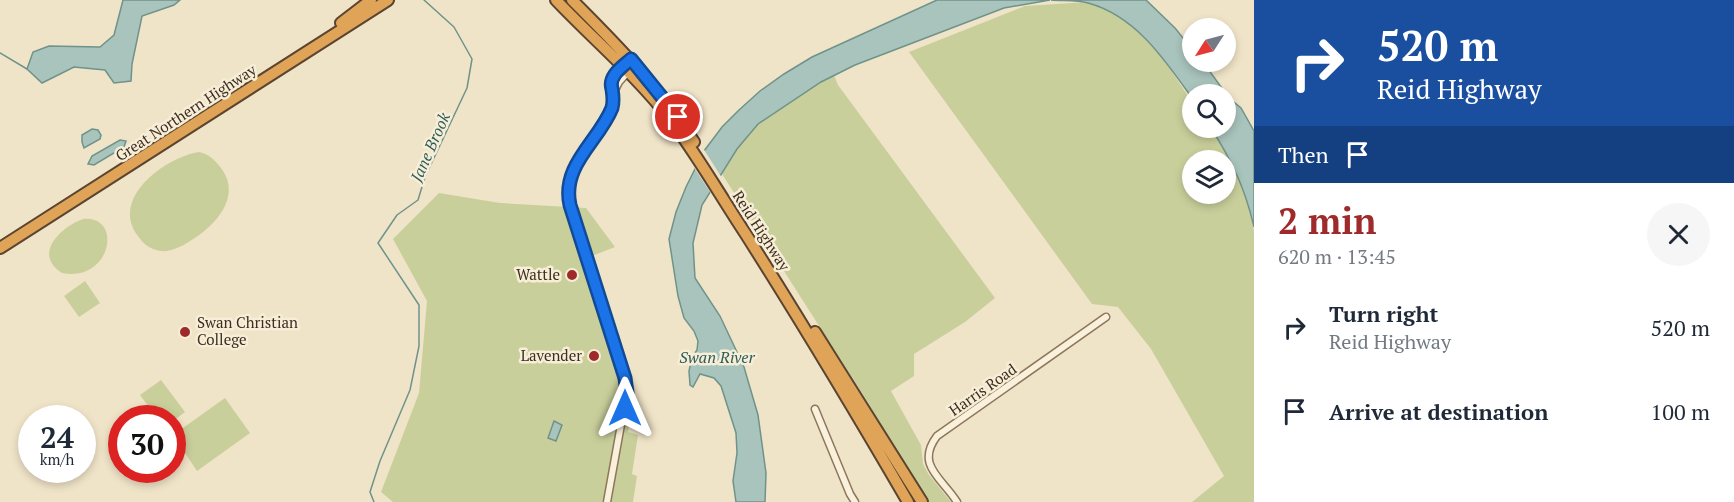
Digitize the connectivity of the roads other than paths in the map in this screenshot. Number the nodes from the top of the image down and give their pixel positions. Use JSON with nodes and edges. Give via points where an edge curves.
{"nodes":[{"id":1,"x":371,"y":0,"type":"edge"},
{"id":2,"x":388,"y":0,"type":"edge"},
{"id":3,"x":548,"y":0,"type":"edge"},
{"id":4,"x":556,"y":0,"type":"edge"},
{"id":5,"x":572,"y":0,"type":"edge"},
{"id":6,"x":579,"y":24,"type":"junction"},
{"id":7,"x":630,"y":65,"type":"junction"},
{"id":8,"x":0,"y":242,"type":"edge"},
{"id":9,"x":0,"y":248,"type":"edge"},
{"id":10,"x":785,"y":290,"type":"junction"},
{"id":11,"x":1106,"y":317,"type":"dead end"},
{"id":12,"x":814,"y":409,"type":"dead end"},
{"id":13,"x":607,"y":502,"type":"edge"},
{"id":14,"x":855,"y":502,"type":"edge"},
{"id":15,"x":908,"y":502,"type":"edge"},
{"id":16,"x":922,"y":502,"type":"edge"},
{"id":17,"x":957,"y":502,"type":"edge"}],
"edges":[{"from":1,"to":8,"type":"highway","name":"Great Northern Highway","via":[[243,88]]},
{"from":2,"to":9,"type":"highway","name":"Great Northern Highway"},
{"from":3,"to":6,"type":"highway"},
{"from":4,"to":6,"type":"highway","name":"Reid Highway"},
{"from":5,"to":7,"type":"highway","name":"Reid Highway"},
{"from":6,"to":7,"type":"highway","name":"Reid Highway"},
{"from":7,"to":10,"type":"highway","name":"Reid Highway","via":[[696,150]]},
{"from":7,"to":13,"type":"street","via":[[619,82],[611,110],[573,171],[568,192],[626,388]]},
{"from":10,"to":15,"type":"highway","name":"Reid Highway"},
{"from":10,"to":16,"type":"highway","name":"Reid Highway"},
{"from":11,"to":17,"type":"street","name":"Harris Road","via":[[937,436],[930,446],[928,463]]},
{"from":12,"to":14,"type":"street"}]}
